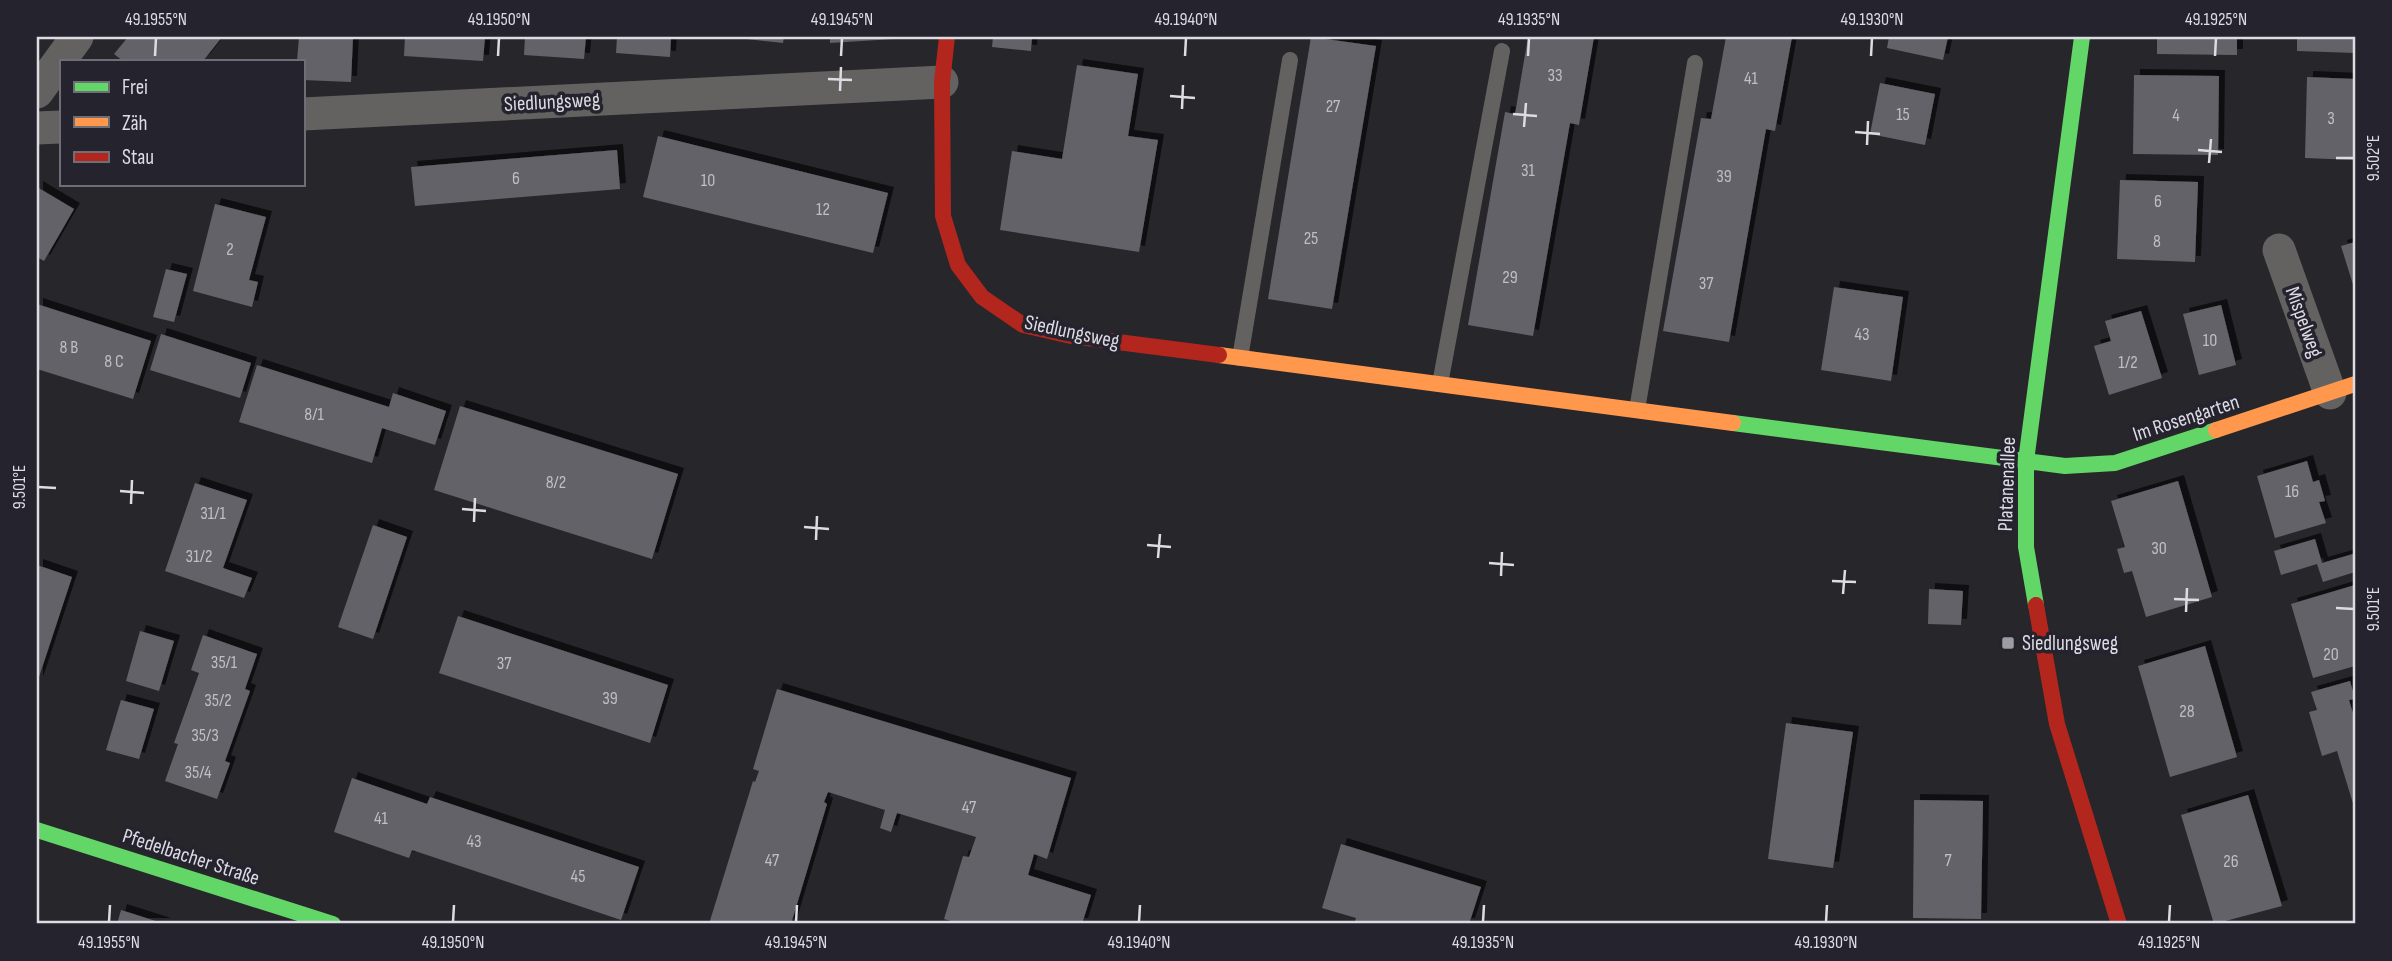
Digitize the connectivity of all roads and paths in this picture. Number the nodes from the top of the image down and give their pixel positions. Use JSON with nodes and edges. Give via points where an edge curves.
{"nodes":[{"id":1,"x":77,"y":37,"type":"edge"},
{"id":2,"x":947,"y":37,"type":"edge"},
{"id":3,"x":2082,"y":37,"type":"edge"},
{"id":4,"x":1502,"y":51,"type":"dead end"},
{"id":5,"x":60,"y":60,"type":"edge"},
{"id":6,"x":60,"y":60,"type":"edge"},
{"id":7,"x":1290,"y":60,"type":"dead end"},
{"id":8,"x":1695,"y":63,"type":"dead end"},
{"id":9,"x":942,"y":82,"type":"junction"},
{"id":10,"x":37,"y":92,"type":"edge"},
{"id":11,"x":304,"y":114,"type":"edge"},
{"id":12,"x":60,"y":127,"type":"edge"},
{"id":13,"x":37,"y":128,"type":"edge"},
{"id":14,"x":2279,"y":250,"type":"dead end"},
{"id":15,"x":1240,"y":358,"type":"junction"},
{"id":16,"x":1440,"y":384,"type":"junction"},
{"id":17,"x":2343,"y":388,"type":"edge"},
{"id":18,"x":1637,"y":410,"type":"junction"},
{"id":19,"x":2026,"y":461,"type":"junction"},
{"id":20,"x":37,"y":831,"type":"edge"},
{"id":21,"x":333,"y":924,"type":"edge"},
{"id":22,"x":2119,"y":924,"type":"edge"}],
"edges":[{"from":1,"to":5,"type":"street"},
{"from":2,"to":9,"type":"street"},
{"from":3,"to":19,"type":"street","name":"Platanenallee"},
{"from":4,"to":16,"type":"lane"},
{"from":6,"to":10,"type":"street"},
{"from":7,"to":15,"type":"lane"},
{"from":8,"to":18,"type":"lane"},
{"from":9,"to":11,"type":"street","name":"Siedlungsweg"},
{"from":9,"to":15,"type":"street","name":"Siedlungsweg","via":[[943,216],[958,265],[982,297],[1023,326]]},
{"from":12,"to":13,"type":"street"},
{"from":14,"to":17,"type":"street","name":"Mispelweg"},
{"from":15,"to":16,"type":"street","name":"Siedlungsweg"},
{"from":16,"to":18,"type":"street","name":"Siedlungsweg"},
{"from":17,"to":19,"type":"street","name":"Im Rosengarten","via":[[2115,463],[2065,466]]},
{"from":18,"to":19,"type":"street","name":"Siedlungsweg"},
{"from":19,"to":22,"type":"street","name":"Platanenallee","via":[[2026,547],[2057,724]]},
{"from":20,"to":21,"type":"street","name":"Pfedelbacher Straße"}]}
